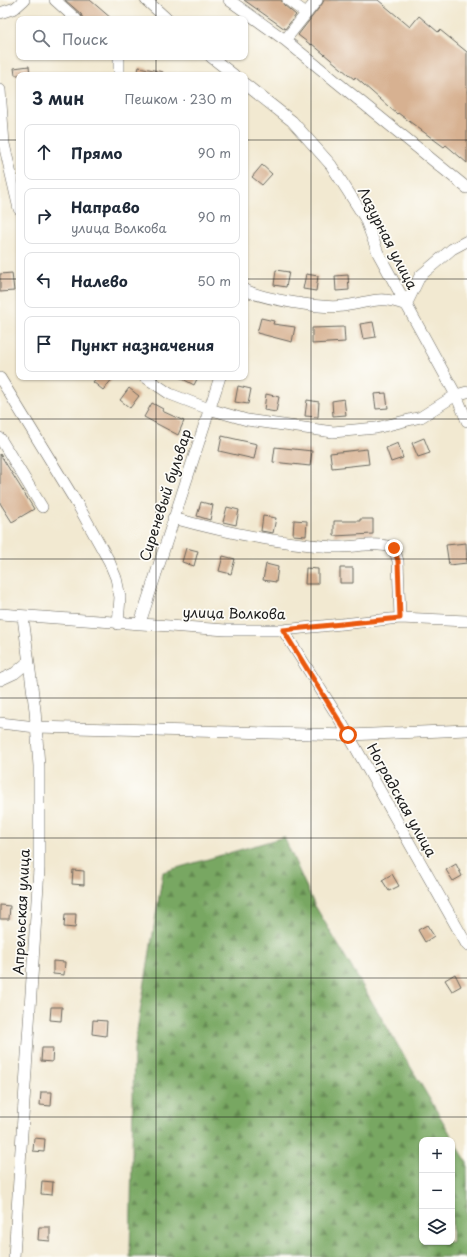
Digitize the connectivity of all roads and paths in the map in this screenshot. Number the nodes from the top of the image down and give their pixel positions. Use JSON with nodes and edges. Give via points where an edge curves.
{"nodes":[{"id":1,"x":24,"y":0,"type":"edge"},
{"id":2,"x":55,"y":0,"type":"edge"},
{"id":3,"x":146,"y":0,"type":"edge"},
{"id":4,"x":229,"y":0,"type":"edge"},
{"id":5,"x":288,"y":0,"type":"edge"},
{"id":6,"x":317,"y":0,"type":"edge"},
{"id":7,"x":0,"y":13,"type":"edge"},
{"id":8,"x":306,"y":13,"type":"junction"},
{"id":9,"x":73,"y":16,"type":"edge"},
{"id":10,"x":164,"y":16,"type":"edge"},
{"id":11,"x":285,"y":40,"type":"junction"},
{"id":12,"x":119,"y":60,"type":"edge"},
{"id":13,"x":215,"y":60,"type":"edge"},
{"id":14,"x":119,"y":72,"type":"edge"},
{"id":15,"x":230,"y":72,"type":"edge"},
{"id":16,"x":248,"y":86,"type":"edge"},
{"id":17,"x":0,"y":90,"type":"edge"},
{"id":18,"x":467,"y":188,"type":"edge"},
{"id":19,"x":16,"y":196,"type":"edge"},
{"id":20,"x":467,"y":241,"type":"edge"},
{"id":21,"x":248,"y":294,"type":"edge"},
{"id":22,"x":406,"y":305,"type":"junction"},
{"id":23,"x":0,"y":378,"type":"edge"},
{"id":24,"x":149,"y":380,"type":"edge"},
{"id":25,"x":219,"y":380,"type":"edge"},
{"id":26,"x":467,"y":392,"type":"edge"},
{"id":27,"x":456,"y":395,"type":"junction"},
{"id":28,"x":209,"y":409,"type":"junction"},
{"id":29,"x":467,"y":421,"type":"edge"},
{"id":30,"x":0,"y":438,"type":"edge"},
{"id":31,"x":42,"y":508,"type":"dead end"},
{"id":32,"x":173,"y":518,"type":"junction"},
{"id":33,"x":0,"y":614,"type":"edge"},
{"id":34,"x":23,"y":617,"type":"junction"},
{"id":35,"x":400,"y":618,"type":"junction"},
{"id":36,"x":465,"y":622,"type":"edge"},
{"id":37,"x":140,"y":623,"type":"junction"},
{"id":38,"x":118,"y":624,"type":"junction"},
{"id":39,"x":283,"y":630,"type":"junction"},
{"id":40,"x":28,"y":662,"type":"junction"},
{"id":41,"x":0,"y":680,"type":"edge"},
{"id":42,"x":0,"y":723,"type":"edge"},
{"id":43,"x":36,"y":727,"type":"junction"},
{"id":44,"x":467,"y":730,"type":"edge"},
{"id":45,"x":348,"y":735,"type":"junction"},
{"id":46,"x":467,"y":945,"type":"edge"},
{"id":47,"x":14,"y":1257,"type":"edge"}],
"edges":[{"from":1,"to":7,"type":"street","via":[[15,8]]},
{"from":2,"to":9,"type":"street"},
{"from":3,"to":10,"type":"street"},
{"from":4,"to":11,"type":"street"},
{"from":5,"to":8,"type":"street"},
{"from":6,"to":8,"type":"street"},
{"from":8,"to":11,"type":"street"},
{"from":11,"to":18,"type":"street"},
{"from":12,"to":14,"type":"street"},
{"from":13,"to":15,"type":"street"},
{"from":16,"to":22,"type":"street","name":"Лазурная улица","via":[[292,121],[331,165],[364,218],[378,253]]},
{"from":17,"to":19,"type":"street","via":[[4,144]]},
{"from":20,"to":22,"type":"street","via":[[452,249],[420,276]]},
{"from":21,"to":22,"type":"street","name":"Лазурная улица","via":[[342,306],[375,299],[392,300]]},
{"from":22,"to":27,"type":"street"},
{"from":23,"to":38,"type":"street","via":[[109,561],[120,597]]},
{"from":24,"to":28,"type":"street","via":[[170,394]]},
{"from":25,"to":28,"type":"street","name":"Сиреневый бульвар"},
{"from":26,"to":27,"type":"street"},
{"from":27,"to":28,"type":"street","via":[[421,417],[376,428],[333,432],[247,420]]},
{"from":27,"to":29,"type":"street"},
{"from":28,"to":32,"type":"street","name":"Сиреневый бульвар"},
{"from":30,"to":31,"type":"street"},
{"from":32,"to":35,"type":"street","via":[[253,538],[336,547],[385,544],[394,548],[398,561]]},
{"from":32,"to":37,"type":"street","name":"Сиреневый бульвар"},
{"from":33,"to":34,"type":"street","name":"улица Волкова"},
{"from":34,"to":38,"type":"street","name":"улица Волкова"},
{"from":34,"to":40,"type":"street","name":"Апрельская улица"},
{"from":35,"to":36,"type":"street","name":"улица Волкова"},
{"from":35,"to":39,"type":"street","name":"улица Волкова"},
{"from":37,"to":38,"type":"street","name":"улица Волкова"},
{"from":37,"to":39,"type":"street","name":"улица Волкова","via":[[226,630]]},
{"from":39,"to":45,"type":"street","name":"Ноградская улица"},
{"from":40,"to":41,"type":"street","via":[[15,673]]},
{"from":40,"to":43,"type":"street","name":"Апрельская улица"},
{"from":42,"to":43,"type":"street"},
{"from":43,"to":45,"type":"street"},
{"from":43,"to":47,"type":"street","name":"Апрельская улица","via":[[39,766],[39,869]]},
{"from":44,"to":45,"type":"street"},
{"from":45,"to":46,"type":"street","name":"Ноградская улица"}]}
